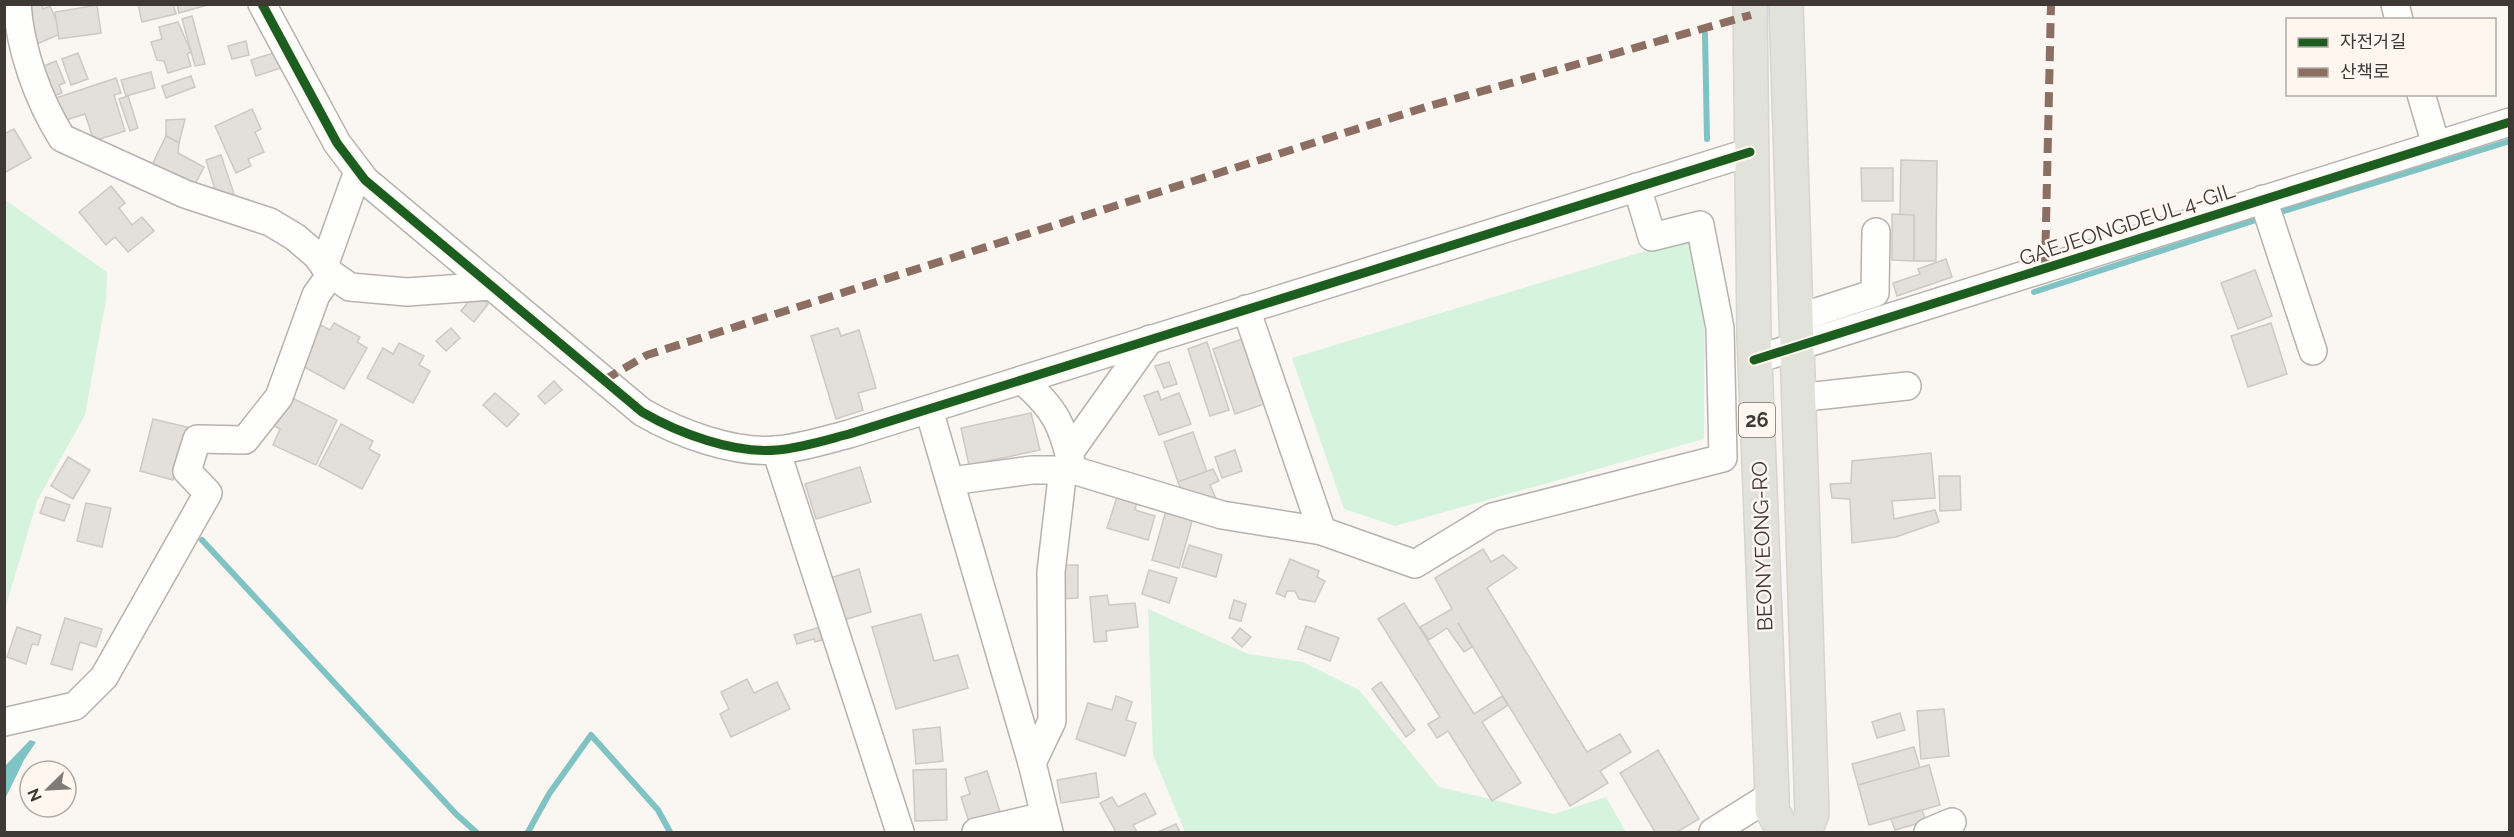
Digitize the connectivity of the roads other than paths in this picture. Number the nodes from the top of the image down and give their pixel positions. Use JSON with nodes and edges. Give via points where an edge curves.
{"nodes":[{"id":1,"x":17,"y":4,"type":"edge"},
{"id":2,"x":262,"y":4,"type":"edge"},
{"id":3,"x":1750,"y":4,"type":"edge"},
{"id":4,"x":1785,"y":4,"type":"edge"},
{"id":5,"x":2422,"y":96,"type":"edge"},
{"id":6,"x":2510,"y":122,"type":"edge"},
{"id":7,"x":2436,"y":145,"type":"junction"},
{"id":8,"x":1750,"y":152,"type":"junction"},
{"id":9,"x":358,"y":171,"type":"junction"},
{"id":10,"x":1636,"y":187,"type":"junction"},
{"id":11,"x":2267,"y":210,"type":"junction"},
{"id":12,"x":1876,"y":232,"type":"dead end"},
{"id":13,"x":327,"y":270,"type":"junction"},
{"id":14,"x":492,"y":286,"type":"junction"},
{"id":15,"x":1245,"y":309,"type":"junction"},
{"id":16,"x":1795,"y":334,"type":"junction"},
{"id":17,"x":1150,"y":339,"type":"junction"},
{"id":18,"x":2313,"y":351,"type":"dead end"},
{"id":19,"x":1754,"y":360,"type":"junction"},
{"id":20,"x":1022,"y":380,"type":"junction"},
{"id":21,"x":1907,"y":386,"type":"dead end"},
{"id":22,"x":1797,"y":398,"type":"junction"},
{"id":23,"x":928,"y":410,"type":"junction"},
{"id":24,"x":776,"y":450,"type":"junction"},
{"id":25,"x":1068,"y":464,"type":"junction"},
{"id":26,"x":951,"y":481,"type":"junction"},
{"id":27,"x":1322,"y":531,"type":"junction"},
{"id":28,"x":4,"y":722,"type":"edge"},
{"id":29,"x":1032,"y":763,"type":"junction"},
{"id":30,"x":1772,"y":795,"type":"junction"},
{"id":31,"x":1952,"y":822,"type":"dead end"},
{"id":32,"x":1047,"y":824,"type":"edge"},
{"id":33,"x":900,"y":832,"type":"edge"},
{"id":34,"x":976,"y":832,"type":"edge"},
{"id":35,"x":1713,"y":832,"type":"edge"},
{"id":36,"x":1784,"y":832,"type":"edge"},
{"id":37,"x":1805,"y":832,"type":"edge"},
{"id":38,"x":1928,"y":832,"type":"edge"}],
"edges":[{"from":1,"to":13,"type":"street","via":[[26,54],[62,138],[185,194],[270,222],[295,237]]},
{"from":2,"to":9,"type":"street","via":[[331,132]]},
{"from":3,"to":8,"type":"main road","name":"BEONYEONG-RO","number":"26"},
{"from":4,"to":16,"type":"main road","name":"BEONYEONG-RO","number":"26"},
{"from":5,"to":7,"type":"street"},
{"from":6,"to":7,"type":"street","name":"GAEJEONGDEUL 4-GIL"},
{"from":7,"to":11,"type":"street","name":"GAEJEONGDEUL 4-GIL"},
{"from":8,"to":10,"type":"street"},
{"from":8,"to":19,"type":"main road","name":"BEONYEONG-RO","number":"26"},
{"from":9,"to":13,"type":"street"},
{"from":9,"to":14,"type":"street"},
{"from":10,"to":15,"type":"street"},
{"from":10,"to":27,"type":"street","via":[[1652,237],[1700,225],[1720,328],[1723,458],[1492,517],[1414,564]]},
{"from":11,"to":16,"type":"street","name":"GAEJEONGDEUL 4-GIL"},
{"from":11,"to":18,"type":"street"},
{"from":12,"to":16,"type":"street","via":[[1875,293]]},
{"from":13,"to":14,"type":"street","via":[[350,287],[378,291]]},
{"from":13,"to":28,"type":"street","via":[[279,397],[245,440],[197,438],[187,471],[208,492],[104,677],[75,706]]},
{"from":14,"to":24,"type":"street","via":[[642,412],[673,430],[745,448]]},
{"from":15,"to":17,"type":"street"},
{"from":15,"to":27,"type":"street"},
{"from":16,"to":19,"type":"street","name":"GAEJEONGDEUL 4-GIL"},
{"from":16,"to":22,"type":"main road","name":"BEONYEONG-RO","number":"26"},
{"from":17,"to":20,"type":"street"},
{"from":17,"to":25,"type":"street"},
{"from":19,"to":30,"type":"main road","name":"BEONYEONG-RO","number":"26"},
{"from":20,"to":23,"type":"street"},
{"from":20,"to":25,"type":"street","via":[[1046,402],[1064,431]]},
{"from":21,"to":22,"type":"street"},
{"from":22,"to":37,"type":"main road","name":"BEONYEONG-RO","number":"26","via":[[1812,814]]},
{"from":23,"to":24,"type":"street","via":[[849,434]]},
{"from":23,"to":26,"type":"street"},
{"from":24,"to":33,"type":"street"},
{"from":25,"to":26,"type":"street"},
{"from":25,"to":27,"type":"street","via":[[1222,515]]},
{"from":25,"to":29,"type":"street","via":[[1051,572],[1052,721]]},
{"from":26,"to":29,"type":"street"},
{"from":29,"to":32,"type":"street"},
{"from":30,"to":35,"type":"street"},
{"from":30,"to":36,"type":"main road","name":"BEONYEONG-RO","number":"26","via":[[1772,810]]},
{"from":31,"to":38,"type":"street"},
{"from":32,"to":34,"type":"street"}]}
